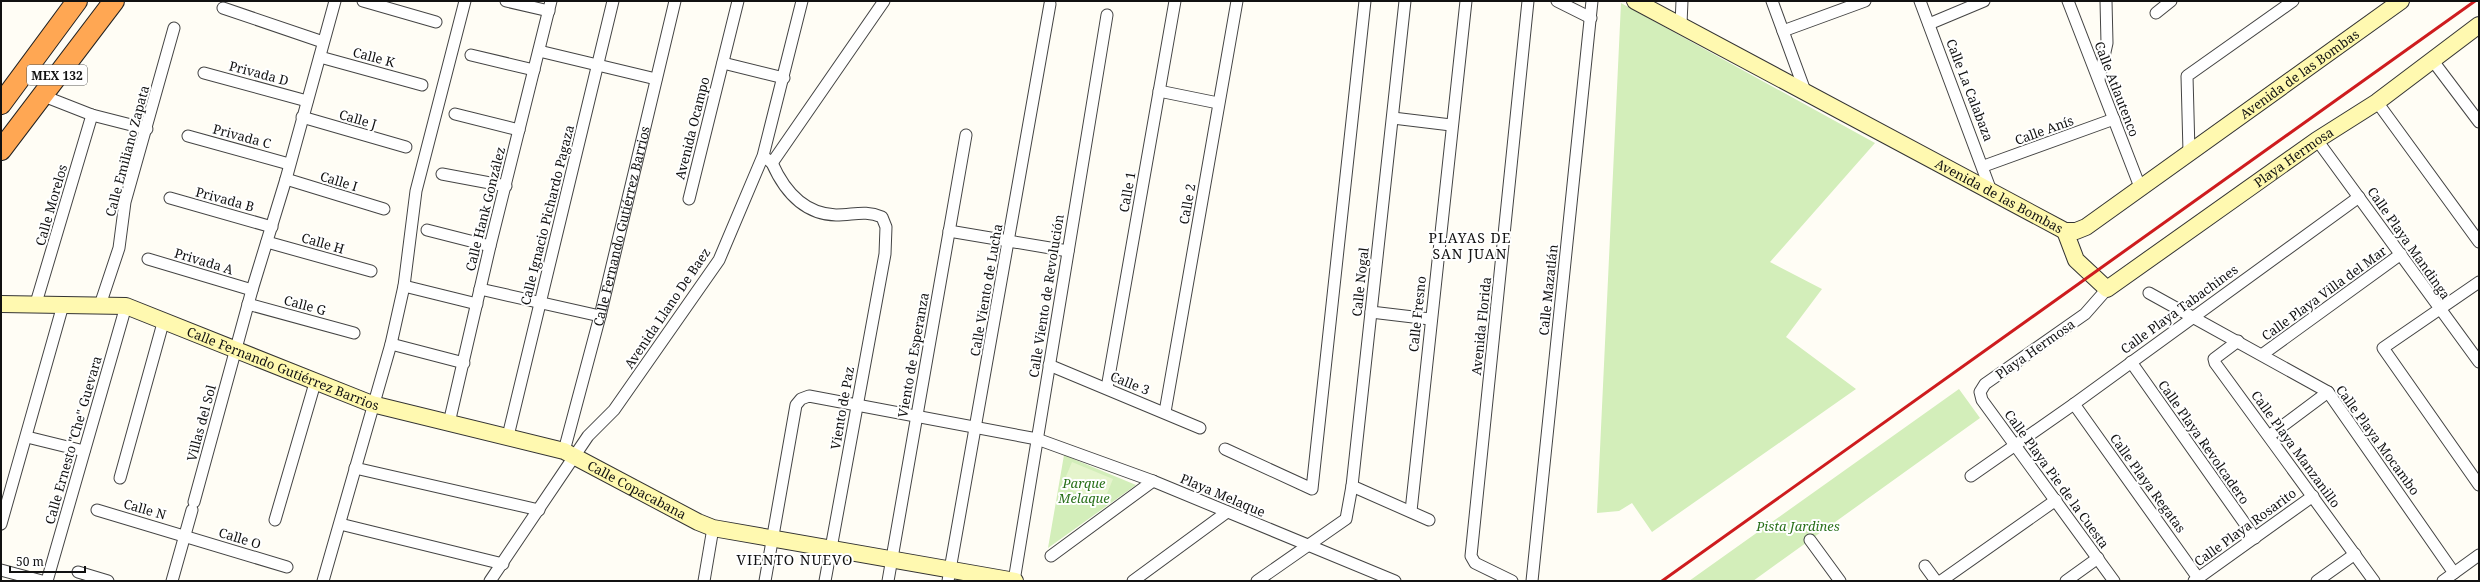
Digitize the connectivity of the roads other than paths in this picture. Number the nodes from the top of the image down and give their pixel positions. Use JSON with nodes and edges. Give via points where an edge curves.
{"nodes":[{"id":1,"x":77,"y":1,"type":"edge"},
{"id":2,"x":114,"y":1,"type":"edge"},
{"id":3,"x":335,"y":1,"type":"edge"},
{"id":4,"x":363,"y":1,"type":"edge"},
{"id":5,"x":465,"y":1,"type":"edge"},
{"id":6,"x":506,"y":1,"type":"edge"},
{"id":7,"x":613,"y":1,"type":"edge"},
{"id":8,"x":675,"y":1,"type":"edge"},
{"id":9,"x":738,"y":1,"type":"edge"},
{"id":10,"x":802,"y":1,"type":"edge"},
{"id":11,"x":884,"y":1,"type":"edge"},
{"id":12,"x":1175,"y":1,"type":"edge"},
{"id":13,"x":1237,"y":1,"type":"edge"},
{"id":14,"x":1365,"y":1,"type":"edge"},
{"id":15,"x":1404,"y":1,"type":"edge"},
{"id":16,"x":1466,"y":1,"type":"edge"},
{"id":17,"x":1528,"y":1,"type":"edge"},
{"id":18,"x":1557,"y":1,"type":"edge"},
{"id":19,"x":1592,"y":1,"type":"edge"},
{"id":20,"x":1635,"y":1,"type":"edge"},
{"id":21,"x":1682,"y":1,"type":"edge"},
{"id":22,"x":1772,"y":1,"type":"edge"},
{"id":23,"x":1865,"y":1,"type":"edge"},
{"id":24,"x":1920,"y":1,"type":"edge"},
{"id":25,"x":1984,"y":1,"type":"edge"},
{"id":26,"x":2068,"y":1,"type":"edge"},
{"id":27,"x":2106,"y":1,"type":"edge"},
{"id":28,"x":2171,"y":1,"type":"edge"},
{"id":29,"x":2293,"y":1,"type":"edge"},
{"id":30,"x":2401,"y":1,"type":"edge"},
{"id":31,"x":1050,"y":4,"type":"dead end"},
{"id":32,"x":550,"y":6,"type":"edge"},
{"id":33,"x":223,"y":8,"type":"dead end"},
{"id":34,"x":2156,"y":13,"type":"dead end"},
{"id":35,"x":1107,"y":15,"type":"dead end"},
{"id":36,"x":1591,"y":18,"type":"junction"},
{"id":37,"x":436,"y":22,"type":"dead end"},
{"id":38,"x":1681,"y":24,"type":"junction"},
{"id":39,"x":1929,"y":24,"type":"junction"},
{"id":40,"x":2479,"y":24,"type":"edge"},
{"id":41,"x":174,"y":28,"type":"dead end"},
{"id":42,"x":1784,"y":31,"type":"junction"},
{"id":43,"x":323,"y":42,"type":"junction"},
{"id":44,"x":539,"y":51,"type":"junction"},
{"id":45,"x":471,"y":55,"type":"dead end"},
{"id":46,"x":320,"y":57,"type":"junction"},
{"id":47,"x":2433,"y":61,"type":"junction"},
{"id":48,"x":723,"y":63,"type":"junction"},
{"id":49,"x":598,"y":65,"type":"junction"},
{"id":50,"x":534,"y":70,"type":"junction"},
{"id":51,"x":204,"y":73,"type":"dead end"},
{"id":52,"x":784,"y":78,"type":"junction"},
{"id":53,"x":656,"y":79,"type":"junction"},
{"id":54,"x":2099,"y":80,"type":"junction"},
{"id":55,"x":422,"y":85,"type":"dead end"},
{"id":56,"x":1159,"y":91,"type":"junction"},
{"id":57,"x":1805,"y":91,"type":"junction"},
{"id":58,"x":42,"y":95,"type":"junction"},
{"id":59,"x":307,"y":101,"type":"junction"},
{"id":60,"x":2377,"y":102,"type":"junction"},
{"id":61,"x":1218,"y":103,"type":"junction"},
{"id":62,"x":1,"y":104,"type":"edge"},
{"id":63,"x":455,"y":114,"type":"dead end"},
{"id":64,"x":92,"y":115,"type":"junction"},
{"id":65,"x":302,"y":117,"type":"junction"},
{"id":66,"x":1393,"y":118,"type":"junction"},
{"id":67,"x":2114,"y":119,"type":"junction"},
{"id":68,"x":2479,"y":122,"type":"edge"},
{"id":69,"x":1451,"y":125,"type":"junction"},
{"id":70,"x":147,"y":129,"type":"junction"},
{"id":71,"x":519,"y":130,"type":"junction"},
{"id":72,"x":966,"y":135,"type":"dead end"},
{"id":73,"x":188,"y":136,"type":"dead end"},
{"id":74,"x":2317,"y":140,"type":"junction"},
{"id":75,"x":406,"y":147,"type":"dead end"},
{"id":76,"x":1,"y":150,"type":"edge"},
{"id":77,"x":2189,"y":152,"type":"junction"},
{"id":78,"x":763,"y":156,"type":"junction"},
{"id":79,"x":772,"y":163,"type":"junction"},
{"id":80,"x":289,"y":164,"type":"junction"},
{"id":81,"x":1984,"y":166,"type":"junction"},
{"id":82,"x":442,"y":174,"type":"dead end"},
{"id":83,"x":286,"y":179,"type":"junction"},
{"id":84,"x":506,"y":186,"type":"junction"},
{"id":85,"x":2140,"y":187,"type":"junction"},
{"id":86,"x":1991,"y":190,"type":"junction"},
{"id":87,"x":2359,"y":197,"type":"junction"},
{"id":88,"x":170,"y":198,"type":"dead end"},
{"id":89,"x":689,"y":199,"type":"dead end"},
{"id":90,"x":384,"y":209,"type":"dead end"},
{"id":91,"x":272,"y":226,"type":"junction"},
{"id":92,"x":427,"y":230,"type":"dead end"},
{"id":93,"x":949,"y":230,"type":"junction"},
{"id":94,"x":2065,"y":232,"type":"junction"},
{"id":95,"x":1008,"y":241,"type":"junction"},
{"id":96,"x":267,"y":242,"type":"junction"},
{"id":97,"x":2479,"y":242,"type":"edge"},
{"id":98,"x":490,"y":246,"type":"junction"},
{"id":99,"x":1068,"y":251,"type":"junction"},
{"id":100,"x":2400,"y":254,"type":"junction"},
{"id":101,"x":148,"y":259,"type":"dead end"},
{"id":102,"x":371,"y":271,"type":"dead end"},
{"id":103,"x":2479,"y":282,"type":"edge"},
{"id":104,"x":404,"y":286,"type":"junction"},
{"id":105,"x":480,"y":288,"type":"junction"},
{"id":106,"x":2107,"y":289,"type":"junction"},
{"id":107,"x":252,"y":290,"type":"junction"},
{"id":108,"x":2149,"y":293,"type":"dead end"},
{"id":109,"x":540,"y":301,"type":"junction"},
{"id":110,"x":36,"y":303,"type":"junction"},
{"id":111,"x":1,"y":304,"type":"edge"},
{"id":112,"x":248,"y":304,"type":"junction"},
{"id":113,"x":477,"y":304,"type":"junction"},
{"id":114,"x":63,"y":305,"type":"junction"},
{"id":115,"x":100,"y":305,"type":"junction"},
{"id":116,"x":126,"y":306,"type":"junction"},
{"id":117,"x":2438,"y":309,"type":"junction"},
{"id":118,"x":1371,"y":312,"type":"junction"},
{"id":119,"x":600,"y":316,"type":"junction"},
{"id":120,"x":2192,"y":316,"type":"junction"},
{"id":121,"x":1430,"y":319,"type":"junction"},
{"id":122,"x":163,"y":323,"type":"junction"},
{"id":123,"x":354,"y":333,"type":"dead end"},
{"id":124,"x":2238,"y":341,"type":"junction"},
{"id":125,"x":391,"y":344,"type":"junction"},
{"id":126,"x":235,"y":351,"type":"junction"},
{"id":127,"x":2263,"y":354,"type":"junction"},
{"id":128,"x":2131,"y":362,"type":"junction"},
{"id":129,"x":2479,"y":362,"type":"edge"},
{"id":130,"x":464,"y":363,"type":"junction"},
{"id":131,"x":1049,"y":365,"type":"junction"},
{"id":132,"x":315,"y":382,"type":"junction"},
{"id":133,"x":1107,"y":388,"type":"junction"},
{"id":134,"x":1980,"y":392,"type":"joint"},
{"id":135,"x":2328,"y":392,"type":"junction"},
{"id":136,"x":372,"y":404,"type":"junction"},
{"id":137,"x":2074,"y":404,"type":"junction"},
{"id":138,"x":857,"y":407,"type":"junction"},
{"id":139,"x":1164,"y":412,"type":"junction"},
{"id":140,"x":916,"y":418,"type":"junction"},
{"id":141,"x":449,"y":423,"type":"junction"},
{"id":142,"x":976,"y":428,"type":"junction"},
{"id":143,"x":1200,"y":428,"type":"dead end"},
{"id":144,"x":508,"y":436,"type":"junction"},
{"id":145,"x":2269,"y":436,"type":"junction"},
{"id":146,"x":26,"y":437,"type":"junction"},
{"id":147,"x":1037,"y":439,"type":"junction"},
{"id":148,"x":2015,"y":444,"type":"junction"},
{"id":149,"x":1225,"y":449,"type":"dead end"},
{"id":150,"x":84,"y":451,"type":"junction"},
{"id":151,"x":570,"y":454,"type":"junction"},
{"id":152,"x":355,"y":468,"type":"junction"},
{"id":153,"x":1971,"y":476,"type":"dead end"},
{"id":154,"x":120,"y":478,"type":"dead end"},
{"id":155,"x":1152,"y":480,"type":"junction"},
{"id":156,"x":2479,"y":485,"type":"edge"},
{"id":157,"x":1352,"y":486,"type":"junction"},
{"id":158,"x":2313,"y":496,"type":"junction"},
{"id":159,"x":2056,"y":500,"type":"junction"},
{"id":160,"x":97,"y":510,"type":"dead end"},
{"id":161,"x":539,"y":510,"type":"junction"},
{"id":162,"x":1411,"y":511,"type":"junction"},
{"id":163,"x":1226,"y":512,"type":"junction"},
{"id":164,"x":275,"y":520,"type":"dead end"},
{"id":165,"x":1430,"y":520,"type":"dead end"},
{"id":166,"x":1,"y":524,"type":"edge"},
{"id":167,"x":340,"y":524,"type":"junction"},
{"id":168,"x":713,"y":528,"type":"junction"},
{"id":169,"x":185,"y":535,"type":"junction"},
{"id":170,"x":2255,"y":538,"type":"junction"},
{"id":171,"x":772,"y":540,"type":"junction"},
{"id":172,"x":1810,"y":540,"type":"dead end"},
{"id":173,"x":1307,"y":544,"type":"junction"},
{"id":174,"x":831,"y":549,"type":"junction"},
{"id":175,"x":2355,"y":554,"type":"junction"},
{"id":176,"x":2479,"y":555,"type":"edge"},
{"id":177,"x":1051,"y":556,"type":"dead end"},
{"id":178,"x":2098,"y":558,"type":"junction"},
{"id":179,"x":892,"y":560,"type":"junction"},
{"id":180,"x":503,"y":564,"type":"junction"},
{"id":181,"x":1925,"y":566,"type":"dead end"},
{"id":182,"x":287,"y":567,"type":"dead end"},
{"id":183,"x":1,"y":570,"type":"edge"},
{"id":184,"x":78,"y":572,"type":"dead end"},
{"id":185,"x":2454,"y":573,"type":"junction"},
{"id":186,"x":949,"y":575,"type":"edge"},
{"id":187,"x":2196,"y":579,"type":"edge"},
{"id":188,"x":1387,"y":580,"type":"edge"},
{"id":189,"x":42,"y":581,"type":"edge"},
{"id":190,"x":47,"y":581,"type":"edge"},
{"id":191,"x":108,"y":581,"type":"edge"},
{"id":192,"x":172,"y":581,"type":"edge"},
{"id":193,"x":323,"y":581,"type":"edge"},
{"id":194,"x":490,"y":581,"type":"edge"},
{"id":195,"x":704,"y":581,"type":"edge"},
{"id":196,"x":765,"y":581,"type":"edge"},
{"id":197,"x":825,"y":581,"type":"edge"},
{"id":198,"x":888,"y":581,"type":"edge"},
{"id":199,"x":1014,"y":581,"type":"edge"},
{"id":200,"x":1133,"y":581,"type":"edge"},
{"id":201,"x":1257,"y":581,"type":"edge"},
{"id":202,"x":1512,"y":581,"type":"edge"},
{"id":203,"x":1532,"y":581,"type":"edge"},
{"id":204,"x":1840,"y":581,"type":"edge"},
{"id":205,"x":1936,"y":581,"type":"edge"},
{"id":206,"x":1941,"y":581,"type":"edge"},
{"id":207,"x":2066,"y":581,"type":"edge"},
{"id":208,"x":2114,"y":581,"type":"edge"},
{"id":209,"x":2317,"y":581,"type":"edge"},
{"id":210,"x":2374,"y":581,"type":"edge"},
{"id":211,"x":2443,"y":581,"type":"edge"}],
"edges":[{"from":1,"to":62,"type":"highway","number":"MEX 132"},
{"from":2,"to":58,"type":"highway","number":"MEX 132"},
{"from":3,"to":43,"type":"street","name":"Villas del Sol"},
{"from":4,"to":37,"type":"street"},
{"from":5,"to":104,"type":"street","via":[[416,191]]},
{"from":6,"to":32,"type":"street"},
{"from":7,"to":49,"type":"street","name":"Calle Ignacio Pichardo Pagaza"},
{"from":8,"to":53,"type":"street","name":"Calle Fernando Gutiérrez Barrios"},
{"from":9,"to":48,"type":"street","name":"Avenida Ocampo"},
{"from":10,"to":52,"type":"street","name":"Avenida Llano De Baez"},
{"from":11,"to":79,"type":"street"},
{"from":12,"to":56,"type":"street","name":"Calle 1"},
{"from":13,"to":61,"type":"street","name":"Calle 2"},
{"from":14,"to":149,"type":"street","via":[[1312,489]]},
{"from":15,"to":66,"type":"street","name":"Calle Nogal"},
{"from":16,"to":69,"type":"street","name":"Calle Fresno"},
{"from":17,"to":202,"type":"street","name":"Avenida Florida","via":[[1471,556],[1475,563]]},
{"from":18,"to":36,"type":"street"},
{"from":19,"to":36,"type":"street","name":"Calle Mazatlán"},
{"from":20,"to":38,"type":"street","name":"Avenida de las Bombas"},
{"from":21,"to":38,"type":"street"},
{"from":22,"to":42,"type":"street"},
{"from":23,"to":42,"type":"street"},
{"from":24,"to":39,"type":"street","name":"Calle La Calabaza"},
{"from":25,"to":39,"type":"street"},
{"from":26,"to":54,"type":"street","name":"Calle Atlautenco"},
{"from":27,"to":54,"type":"street","via":[[2107,43]]},
{"from":28,"to":34,"type":"street"},
{"from":29,"to":77,"type":"street","via":[[2187,76]]},
{"from":30,"to":77,"type":"street","name":"Avenida de las Bombas"},
{"from":31,"to":95,"type":"street","name":"Calle Viento de Lucha"},
{"from":32,"to":44,"type":"street","name":"Calle Hank González"},
{"from":33,"to":43,"type":"street"},
{"from":35,"to":99,"type":"street","name":"Calle Viento de Revolución"},
{"from":36,"to":203,"type":"street","name":"Calle Mazatlán"},
{"from":38,"to":57,"type":"street","name":"Avenida de las Bombas"},
{"from":39,"to":81,"type":"street","name":"Calle La Calabaza"},
{"from":40,"to":47,"type":"street","name":"Playa Hermosa"},
{"from":41,"to":70,"type":"street","name":"Calle Emiliano Zapata"},
{"from":42,"to":57,"type":"street"},
{"from":43,"to":46,"type":"street","name":"Villas del Sol"},
{"from":44,"to":49,"type":"street"},
{"from":44,"to":50,"type":"street","name":"Calle Hank González"},
{"from":45,"to":50,"type":"street"},
{"from":46,"to":55,"type":"street","name":"Calle K"},
{"from":46,"to":59,"type":"street","name":"Villas del Sol"},
{"from":47,"to":60,"type":"street","name":"Playa Hermosa"},
{"from":47,"to":68,"type":"street"},
{"from":48,"to":52,"type":"street","name":"Avenida Ocampo"},
{"from":48,"to":89,"type":"street","name":"Avenida Ocampo"},
{"from":49,"to":53,"type":"street"},
{"from":49,"to":109,"type":"street","name":"Calle Ignacio Pichardo Pagaza"},
{"from":50,"to":71,"type":"street","name":"Calle Hank González"},
{"from":51,"to":59,"type":"street","name":"Privada D"},
{"from":52,"to":78,"type":"street","name":"Avenida Llano De Baez"},
{"from":53,"to":119,"type":"street","name":"Calle Fernando Gutiérrez Barrios"},
{"from":54,"to":67,"type":"street","name":"Calle Atlautenco"},
{"from":56,"to":61,"type":"street"},
{"from":56,"to":133,"type":"street","name":"Calle 1"},
{"from":57,"to":86,"type":"street","name":"Avenida de las Bombas"},
{"from":58,"to":64,"type":"street"},
{"from":58,"to":76,"type":"highway","number":"MEX 132"},
{"from":59,"to":65,"type":"street","name":"Villas del Sol"},
{"from":60,"to":74,"type":"street","name":"Playa Hermosa"},
{"from":60,"to":97,"type":"street"},
{"from":61,"to":139,"type":"street","name":"Calle 2"},
{"from":63,"to":71,"type":"street"},
{"from":64,"to":70,"type":"street"},
{"from":64,"to":110,"type":"street","name":"Calle Morelos"},
{"from":65,"to":75,"type":"street","name":"Calle J"},
{"from":65,"to":80,"type":"street","name":"Villas del Sol"},
{"from":66,"to":69,"type":"street"},
{"from":66,"to":118,"type":"street","name":"Calle Nogal"},
{"from":67,"to":81,"type":"street","name":"Calle Anís"},
{"from":67,"to":85,"type":"street","name":"Calle Atlautenco"},
{"from":69,"to":121,"type":"street","name":"Calle Fresno"},
{"from":70,"to":115,"type":"street","name":"Calle Emiliano Zapata","via":[[125,202],[119,248]]},
{"from":71,"to":84,"type":"street","name":"Calle Hank González"},
{"from":72,"to":93,"type":"street","name":"Viento de Esperanza"},
{"from":73,"to":80,"type":"street","name":"Privada C"},
{"from":74,"to":87,"type":"street","name":"Calle Playa Mandinga"},
{"from":74,"to":106,"type":"street","name":"Playa Hermosa"},
{"from":77,"to":85,"type":"street","name":"Avenida de las Bombas"},
{"from":78,"to":79,"type":"street"},
{"from":78,"to":151,"type":"street","name":"Avenida Llano De Baez","via":[[719,260],[614,410]]},
{"from":79,"to":138,"type":"street","name":"Viento de Paz","via":[[792,198],[812,209],[835,215],[870,212],[882,217],[886,227],[887,240]]},
{"from":80,"to":83,"type":"street","name":"Villas del Sol"},
{"from":81,"to":86,"type":"street","name":"Calle La Calabaza"},
{"from":82,"to":84,"type":"street"},
{"from":83,"to":90,"type":"street","name":"Calle I"},
{"from":83,"to":91,"type":"street","name":"Villas del Sol"},
{"from":84,"to":98,"type":"street","name":"Calle Hank González"},
{"from":85,"to":94,"type":"street","name":"Avenida de las Bombas","via":[[2086,227]]},
{"from":86,"to":94,"type":"street","name":"Avenida de las Bombas"},
{"from":87,"to":100,"type":"street","name":"Calle Playa Mandinga"},
{"from":87,"to":120,"type":"street","name":"Calle Playa Tabachines"},
{"from":88,"to":91,"type":"street","name":"Privada B"},
{"from":91,"to":96,"type":"street","name":"Villas del Sol"},
{"from":92,"to":98,"type":"street"},
{"from":93,"to":95,"type":"street"},
{"from":93,"to":140,"type":"street","name":"Viento de Esperanza"},
{"from":94,"to":106,"type":"street","via":[[2076,260]]},
{"from":95,"to":99,"type":"street"},
{"from":95,"to":142,"type":"street","name":"Calle Viento de Lucha"},
{"from":96,"to":102,"type":"street","name":"Calle H"},
{"from":96,"to":107,"type":"street","name":"Villas del Sol"},
{"from":98,"to":105,"type":"street","name":"Calle Hank González"},
{"from":99,"to":131,"type":"street","name":"Calle Viento de Revolución"},
{"from":100,"to":117,"type":"street","name":"Calle Playa Mandinga"},
{"from":100,"to":127,"type":"street","name":"Calle Playa Villa del Mar"},
{"from":101,"to":107,"type":"street","name":"Privada A"},
{"from":103,"to":117,"type":"street"},
{"from":104,"to":113,"type":"street"},
{"from":104,"to":125,"type":"street"},
{"from":105,"to":109,"type":"street"},
{"from":105,"to":113,"type":"street","name":"Calle Hank González"},
{"from":106,"to":134,"type":"street","name":"Playa Hermosa","via":[[2085,314],[1985,384]]},
{"from":107,"to":112,"type":"street","name":"Villas del Sol"},
{"from":108,"to":120,"type":"street","name":"Calle Playa Mocambo"},
{"from":109,"to":119,"type":"street"},
{"from":109,"to":144,"type":"street","name":"Calle Ignacio Pichardo Pagaza"},
{"from":110,"to":111,"type":"street","name":"Calle Fernando Gutiérrez Barrios"},
{"from":110,"to":114,"type":"street","name":"Calle Fernando Gutiérrez Barrios"},
{"from":112,"to":123,"type":"street","name":"Calle G"},
{"from":112,"to":126,"type":"street","name":"Villas del Sol"},
{"from":113,"to":130,"type":"street","name":"Calle Hank González"},
{"from":114,"to":115,"type":"street","name":"Calle Fernando Gutiérrez Barrios"},
{"from":114,"to":146,"type":"street"},
{"from":115,"to":116,"type":"street","name":"Calle Fernando Gutiérrez Barrios"},
{"from":116,"to":122,"type":"street","name":"Calle Fernando Gutiérrez Barrios"},
{"from":116,"to":150,"type":"street","name":"Calle Ernesto \"Che\" Guevara"},
{"from":117,"to":129,"type":"street","name":"Calle Playa Mandinga"},
{"from":117,"to":156,"type":"street","via":[[2383,348]]},
{"from":118,"to":121,"type":"street"},
{"from":118,"to":157,"type":"street","name":"Calle Nogal"},
{"from":119,"to":151,"type":"street","name":"Calle Fernando Gutiérrez Barrios"},
{"from":120,"to":124,"type":"street","name":"Calle Playa Mocambo"},
{"from":120,"to":128,"type":"street","name":"Calle Playa Tabachines"},
{"from":121,"to":162,"type":"street","name":"Calle Fresno"},
{"from":122,"to":126,"type":"street","name":"Calle Fernando Gutiérrez Barrios"},
{"from":122,"to":154,"type":"street"},
{"from":124,"to":127,"type":"street","name":"Calle Playa Mocambo"},
{"from":124,"to":145,"type":"street","name":"Calle Playa Manzanillo","via":[[2217,355],[2215,363]]},
{"from":125,"to":130,"type":"street"},
{"from":125,"to":136,"type":"street"},
{"from":126,"to":132,"type":"street","name":"Calle Fernando Gutiérrez Barrios"},
{"from":126,"to":169,"type":"street","name":"Villas del Sol"},
{"from":127,"to":135,"type":"street","name":"Calle Playa Mocambo"},
{"from":128,"to":137,"type":"street","name":"Calle Playa Tabachines"},
{"from":128,"to":170,"type":"street","name":"Calle Playa Revolcadero"},
{"from":130,"to":141,"type":"street","name":"Calle Hank González"},
{"from":131,"to":133,"type":"street","name":"Calle 3"},
{"from":131,"to":147,"type":"street","name":"Calle Viento de Revolución"},
{"from":132,"to":136,"type":"street","name":"Calle Fernando Gutiérrez Barrios"},
{"from":132,"to":164,"type":"street"},
{"from":133,"to":139,"type":"street","name":"Calle 3"},
{"from":134,"to":148,"type":"street","name":"Calle Playa Pie de la Cuesta","via":[[1982,400]]},
{"from":135,"to":145,"type":"street"},
{"from":135,"to":185,"type":"street","name":"Calle Playa Mocambo"},
{"from":136,"to":141,"type":"street","name":"Calle Fernando Gutiérrez Barrios"},
{"from":136,"to":152,"type":"street"},
{"from":137,"to":148,"type":"street","name":"Calle Playa Tabachines"},
{"from":137,"to":187,"type":"street","name":"Calle Playa Regatas"},
{"from":138,"to":140,"type":"street","name":"Playa Melaque"},
{"from":138,"to":171,"type":"street","name":"Playa Melaque","via":[[809,396],[801,399],[796,405]]},
{"from":138,"to":174,"type":"street","name":"Viento de Paz"},
{"from":139,"to":143,"type":"street","name":"Calle 3"},
{"from":140,"to":142,"type":"street","name":"Playa Melaque"},
{"from":140,"to":179,"type":"street","name":"Viento de Esperanza"},
{"from":141,"to":144,"type":"street","name":"Calle Fernando Gutiérrez Barrios"},
{"from":142,"to":147,"type":"street","name":"Playa Melaque"},
{"from":142,"to":186,"type":"street","name":"Calle Viento de Lucha"},
{"from":144,"to":151,"type":"street","name":"Calle Fernando Gutiérrez Barrios"},
{"from":145,"to":158,"type":"street","name":"Calle Playa Manzanillo"},
{"from":146,"to":150,"type":"street"},
{"from":146,"to":166,"type":"street"},
{"from":147,"to":155,"type":"street","name":"Playa Melaque"},
{"from":147,"to":199,"type":"street","name":"Calle Viento de Revolución"},
{"from":148,"to":153,"type":"street","name":"Calle Playa Tabachines"},
{"from":148,"to":159,"type":"street","name":"Calle Playa Pie de la Cuesta"},
{"from":150,"to":190,"type":"street","name":"Calle Ernesto \"Che\" Guevara"},
{"from":151,"to":161,"type":"street","name":"Avenida Llano De Baez"},
{"from":151,"to":168,"type":"street","name":"Calle Copacabana"},
{"from":152,"to":161,"type":"street"},
{"from":152,"to":167,"type":"street"},
{"from":155,"to":163,"type":"street","name":"Playa Melaque"},
{"from":155,"to":177,"type":"street"},
{"from":157,"to":162,"type":"street"},
{"from":157,"to":173,"type":"street","name":"Calle Nogal","via":[[1346,519]]},
{"from":158,"to":170,"type":"street","name":"Calle Playa Rosarito"},
{"from":158,"to":175,"type":"street","name":"Calle Playa Manzanillo"},
{"from":159,"to":178,"type":"street","name":"Calle Playa Pie de la Cuesta"},
{"from":159,"to":206,"type":"street"},
{"from":160,"to":169,"type":"street","name":"Calle N"},
{"from":161,"to":180,"type":"street","name":"Avenida Llano De Baez"},
{"from":162,"to":165,"type":"street"},
{"from":163,"to":173,"type":"street","name":"Playa Melaque"},
{"from":163,"to":200,"type":"street"},
{"from":167,"to":180,"type":"street"},
{"from":167,"to":193,"type":"street"},
{"from":168,"to":171,"type":"street","name":"Calle Copacabana"},
{"from":168,"to":195,"type":"street"},
{"from":169,"to":182,"type":"street","name":"Calle O"},
{"from":169,"to":192,"type":"street","name":"Villas del Sol"},
{"from":170,"to":187,"type":"street","name":"Calle Playa Rosarito"},
{"from":171,"to":174,"type":"street","name":"Calle Copacabana"},
{"from":171,"to":196,"type":"street"},
{"from":172,"to":204,"type":"street"},
{"from":173,"to":188,"type":"street","name":"Playa Melaque"},
{"from":173,"to":201,"type":"street","name":"Calle Nogal"},
{"from":174,"to":179,"type":"street","name":"Calle Copacabana"},
{"from":174,"to":197,"type":"street","name":"Viento de Paz"},
{"from":175,"to":209,"type":"street"},
{"from":175,"to":210,"type":"street","name":"Calle Playa Manzanillo"},
{"from":176,"to":185,"type":"street"},
{"from":178,"to":207,"type":"street"},
{"from":178,"to":208,"type":"street","name":"Calle Playa Pie de la Cuesta"},
{"from":179,"to":186,"type":"street","name":"Calle Copacabana"},
{"from":179,"to":198,"type":"street","name":"Viento de Esperanza"},
{"from":180,"to":194,"type":"street","name":"Avenida Llano De Baez"},
{"from":181,"to":205,"type":"street"},
{"from":183,"to":189,"type":"street"},
{"from":184,"to":191,"type":"street"},
{"from":185,"to":211,"type":"street"},
{"from":186,"to":199,"type":"street","name":"Calle Copacabana"}]}
